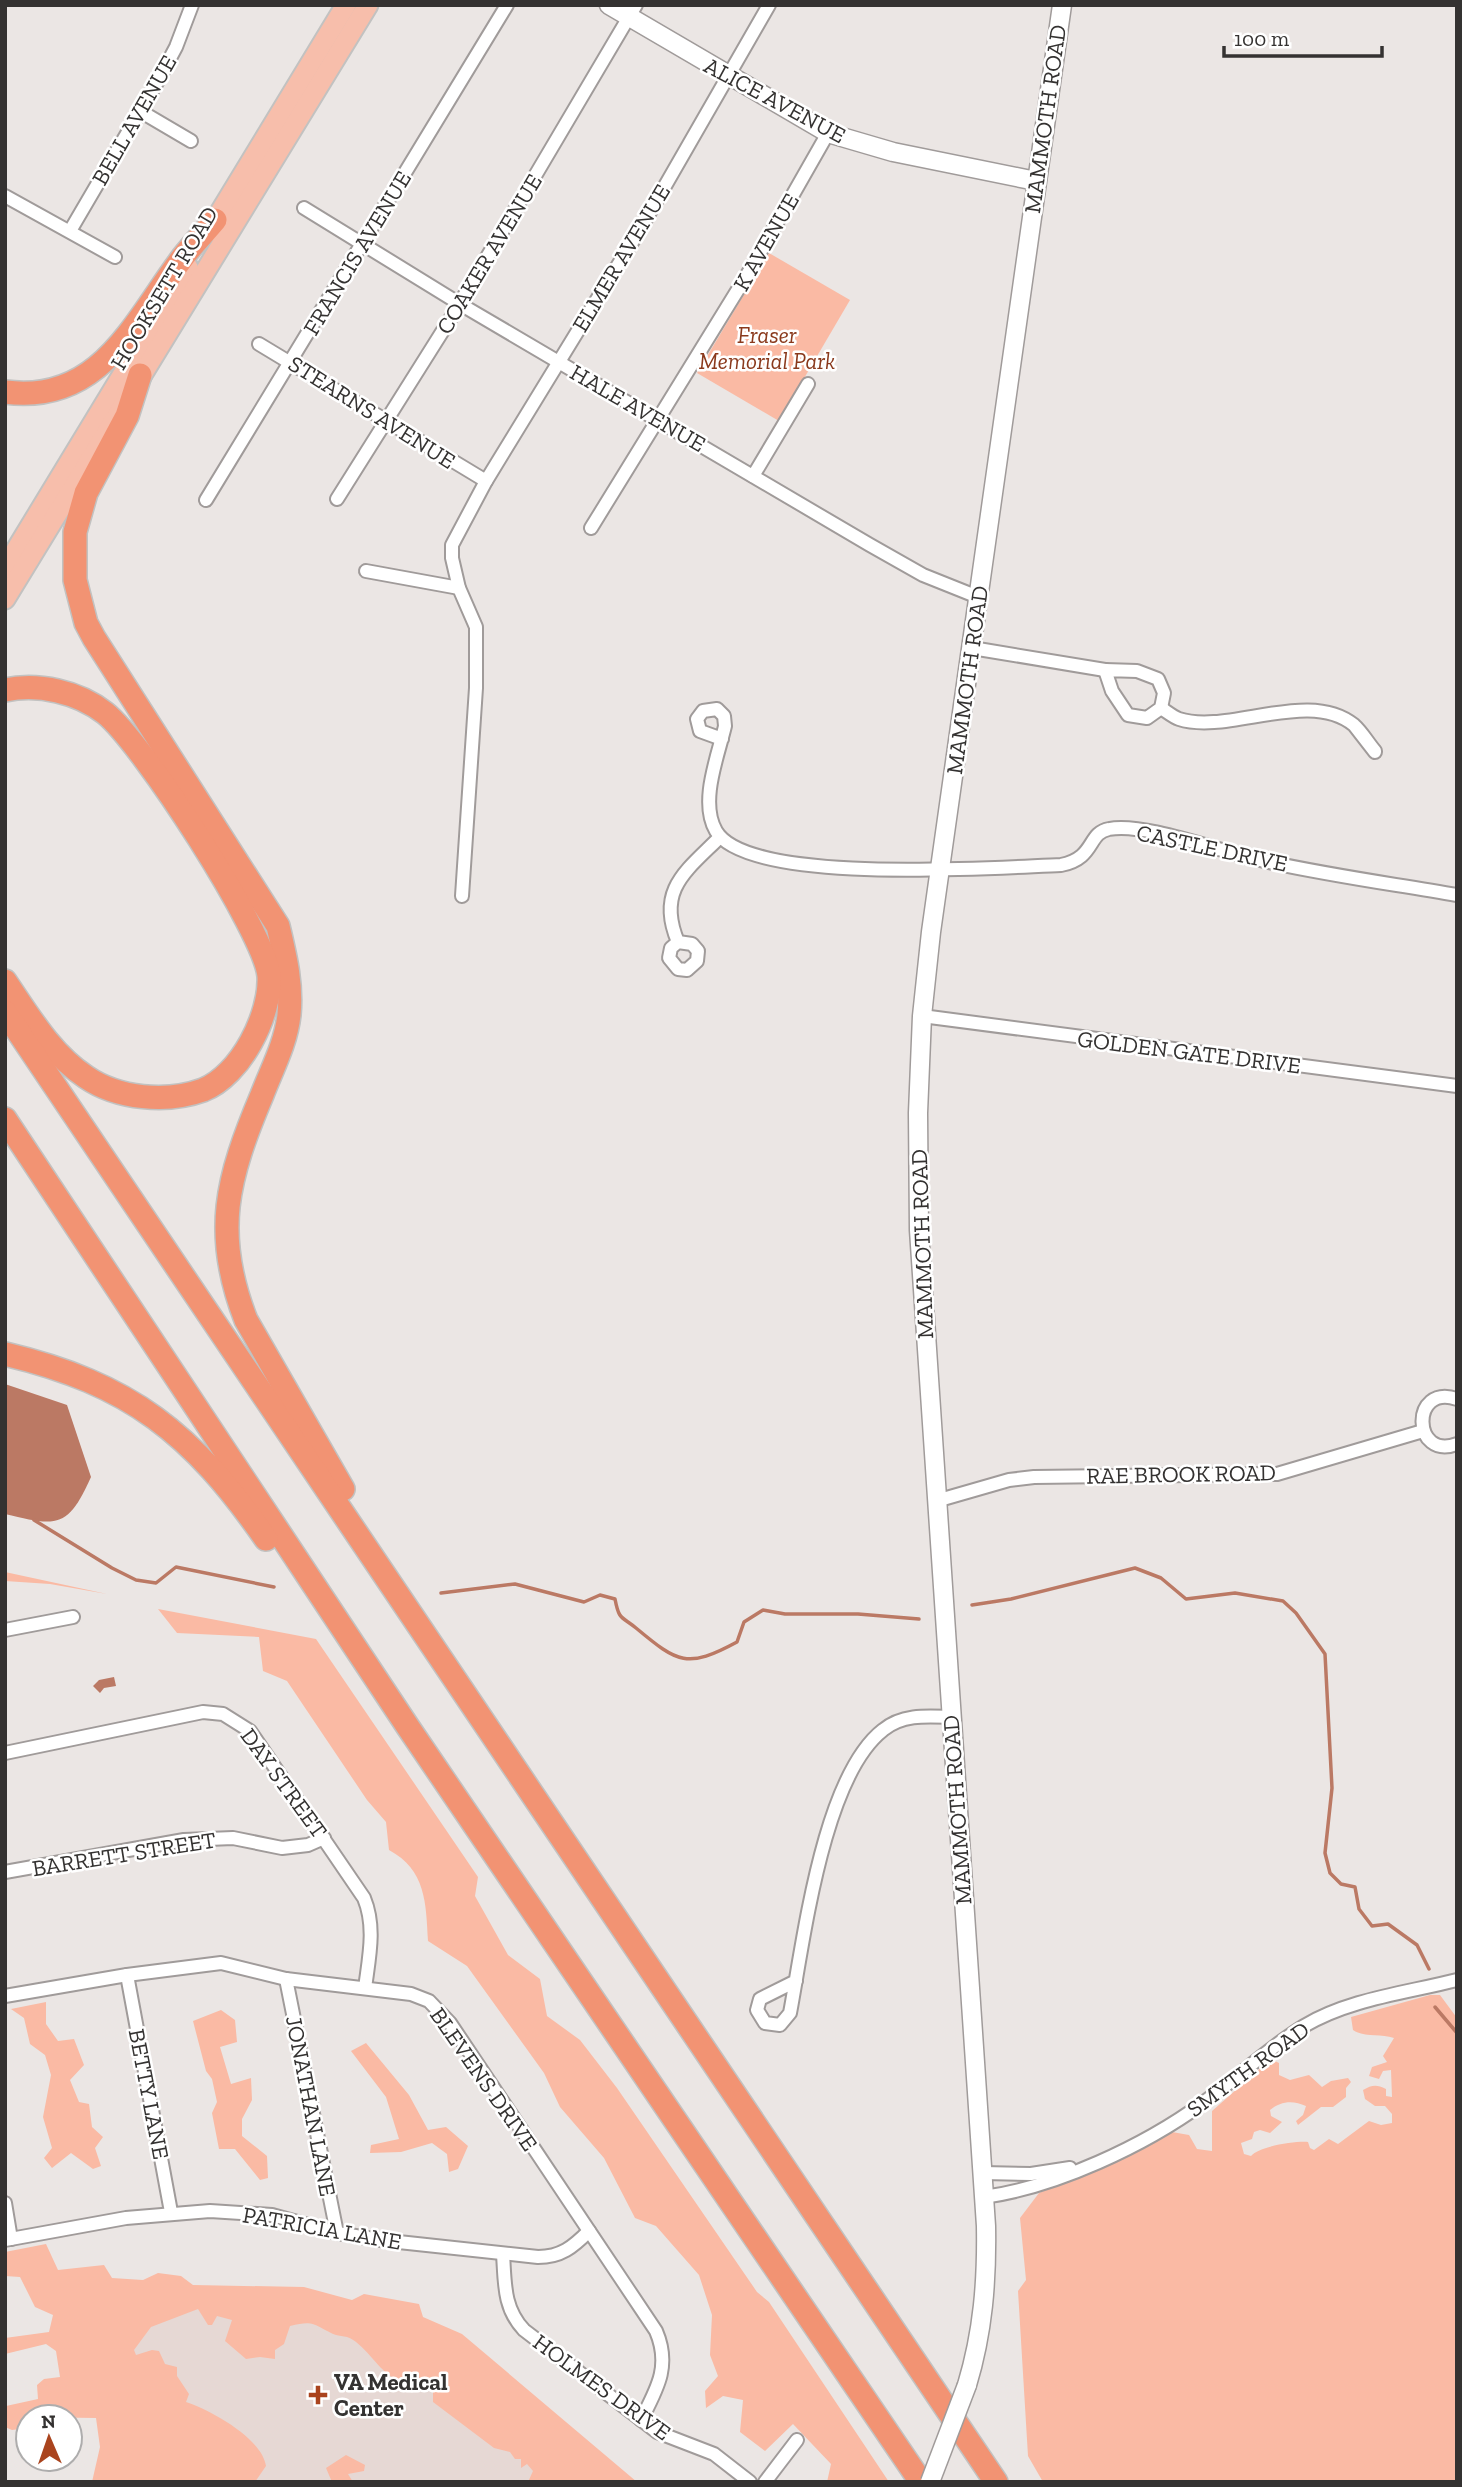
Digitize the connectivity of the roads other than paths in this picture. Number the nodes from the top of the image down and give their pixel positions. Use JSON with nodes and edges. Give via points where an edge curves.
{"nodes":[{"id":1,"x":192,"y":5,"type":"edge"},
{"id":2,"x":346,"y":5,"type":"edge"},
{"id":3,"x":368,"y":5,"type":"edge"},
{"id":4,"x":506,"y":5,"type":"edge"},
{"id":5,"x":608,"y":5,"type":"edge"},
{"id":6,"x":769,"y":5,"type":"edge"},
{"id":7,"x":1062,"y":5,"type":"edge"},
{"id":8,"x":632,"y":11,"type":"edge"},
{"id":9,"x":729,"y":77,"type":"junction"},
{"id":10,"x":141,"y":111,"type":"junction"},
{"id":11,"x":828,"y":133,"type":"junction"},
{"id":12,"x":191,"y":141,"type":"dead end"},
{"id":13,"x":1036,"y":181,"type":"junction"},
{"id":14,"x":5,"y":196,"type":"edge"},
{"id":15,"x":304,"y":208,"type":"dead end"},
{"id":16,"x":215,"y":220,"type":"junction"},
{"id":17,"x":70,"y":231,"type":"junction"},
{"id":18,"x":364,"y":244,"type":"junction"},
{"id":19,"x":115,"y":257,"type":"dead end"},
{"id":20,"x":460,"y":304,"type":"junction"},
{"id":21,"x":259,"y":344,"type":"dead end"},
{"id":22,"x":292,"y":362,"type":"junction"},
{"id":23,"x":558,"y":362,"type":"junction"},
{"id":24,"x":139,"y":376,"type":"junction"},
{"id":25,"x":808,"y":384,"type":"dead end"},
{"id":26,"x":5,"y":392,"type":"edge"},
{"id":27,"x":658,"y":419,"type":"junction"},
{"id":28,"x":388,"y":421,"type":"junction"},
{"id":29,"x":753,"y":476,"type":"junction"},
{"id":30,"x":486,"y":481,"type":"junction"},
{"id":31,"x":337,"y":499,"type":"dead end"},
{"id":32,"x":206,"y":500,"type":"dead end"},
{"id":33,"x":591,"y":528,"type":"dead end"},
{"id":34,"x":5,"y":568,"type":"edge"},
{"id":35,"x":366,"y":571,"type":"dead end"},
{"id":36,"x":459,"y":588,"type":"junction"},
{"id":37,"x":978,"y":597,"type":"junction"},
{"id":38,"x":5,"y":599,"type":"edge"},
{"id":39,"x":972,"y":648,"type":"junction"},
{"id":40,"x":1105,"y":670,"type":"junction"},
{"id":41,"x":5,"y":690,"type":"edge"},
{"id":42,"x":1161,"y":708,"type":"junction"},
{"id":43,"x":1354,"y":725,"type":"dead end"},
{"id":44,"x":722,"y":739,"type":"dead end"},
{"id":45,"x":720,"y":837,"type":"junction"},
{"id":46,"x":940,"y":867,"type":"junction"},
{"id":47,"x":1457,"y":895,"type":"edge"},
{"id":48,"x":462,"y":896,"type":"dead end"},
{"id":49,"x":678,"y":942,"type":"dead end"},
{"id":50,"x":5,"y":981,"type":"edge"},
{"id":51,"x":5,"y":1012,"type":"edge"},
{"id":52,"x":922,"y":1016,"type":"junction"},
{"id":53,"x":1457,"y":1086,"type":"edge"},
{"id":54,"x":5,"y":1119,"type":"edge"},
{"id":55,"x":5,"y":1354,"type":"edge"},
{"id":56,"x":1457,"y":1399,"type":"edge"},
{"id":57,"x":1423,"y":1431,"type":"junction"},
{"id":58,"x":1457,"y":1444,"type":"edge"},
{"id":59,"x":936,"y":1501,"type":"junction"},
{"id":60,"x":387,"y":1580,"type":"junction"},
{"id":61,"x":73,"y":1618,"type":"dead end"},
{"id":62,"x":5,"y":1630,"type":"edge"},
{"id":63,"x":950,"y":1717,"type":"junction"},
{"id":64,"x":408,"y":1727,"type":"junction"},
{"id":65,"x":5,"y":1753,"type":"edge"},
{"id":66,"x":324,"y":1838,"type":"junction"},
{"id":67,"x":5,"y":1872,"type":"edge"},
{"id":68,"x":127,"y":1975,"type":"junction"},
{"id":69,"x":286,"y":1979,"type":"junction"},
{"id":70,"x":1457,"y":1980,"type":"edge"},
{"id":71,"x":796,"y":1981,"type":"dead end"},
{"id":72,"x":365,"y":1988,"type":"junction"},
{"id":73,"x":5,"y":1996,"type":"edge"},
{"id":74,"x":1088,"y":2165,"type":"junction"},
{"id":75,"x":983,"y":2173,"type":"junction"},
{"id":76,"x":984,"y":2197,"type":"junction"},
{"id":77,"x":5,"y":2203,"type":"edge"},
{"id":78,"x":172,"y":2212,"type":"junction"},
{"id":79,"x":589,"y":2231,"type":"junction"},
{"id":80,"x":337,"y":2233,"type":"junction"},
{"id":81,"x":8,"y":2239,"type":"edge"},
{"id":82,"x":503,"y":2254,"type":"junction"},
{"id":83,"x":641,"y":2420,"type":"junction"},
{"id":84,"x":797,"y":2440,"type":"dead end"},
{"id":85,"x":750,"y":2482,"type":"edge"},
{"id":86,"x":765,"y":2482,"type":"edge"},
{"id":87,"x":921,"y":2482,"type":"edge"},
{"id":88,"x":930,"y":2482,"type":"edge"},
{"id":89,"x":996,"y":2482,"type":"edge"}],
"edges":[{"from":1,"to":10,"type":"street","name":"BELL AVENUE","via":[[176,47]]},
{"from":2,"to":16,"type":"main road","name":"HOOKSETT ROAD"},
{"from":3,"to":24,"type":"main road","name":"HOOKSETT ROAD"},
{"from":4,"to":18,"type":"street","name":"FRANCIS AVENUE"},
{"from":5,"to":8,"type":"main road","name":"ALICE AVENUE"},
{"from":6,"to":9,"type":"street","name":"ELMER AVENUE"},
{"from":7,"to":13,"type":"main road","name":"MAMMOTH ROAD"},
{"from":8,"to":9,"type":"main road","name":"ALICE AVENUE"},
{"from":8,"to":20,"type":"street","name":"COAKER AVENUE"},
{"from":9,"to":11,"type":"main road","name":"ALICE AVENUE"},
{"from":9,"to":23,"type":"street","name":"ELMER AVENUE"},
{"from":10,"to":12,"type":"street"},
{"from":10,"to":17,"type":"street","name":"BELL AVENUE"},
{"from":11,"to":13,"type":"main road","name":"ALICE AVENUE","via":[[893,152]]},
{"from":11,"to":27,"type":"street","name":"K AVENUE"},
{"from":13,"to":37,"type":"main road","name":"MAMMOTH ROAD"},
{"from":14,"to":17,"type":"street"},
{"from":15,"to":18,"type":"street","name":"HALE AVENUE"},
{"from":16,"to":26,"type":"highway","via":[[104,363],[63,387]]},
{"from":16,"to":34,"type":"main road","name":"HOOKSETT ROAD"},
{"from":17,"to":19,"type":"street"},
{"from":18,"to":20,"type":"street","name":"HALE AVENUE"},
{"from":18,"to":22,"type":"street","name":"FRANCIS AVENUE"},
{"from":20,"to":23,"type":"street","name":"HALE AVENUE"},
{"from":20,"to":28,"type":"street","name":"COAKER AVENUE"},
{"from":21,"to":22,"type":"street","name":"STEARNS AVENUE"},
{"from":22,"to":28,"type":"street","name":"STEARNS AVENUE"},
{"from":22,"to":32,"type":"street","name":"FRANCIS AVENUE"},
{"from":23,"to":27,"type":"street","name":"HALE AVENUE"},
{"from":23,"to":30,"type":"street","name":"ELMER AVENUE"},
{"from":24,"to":38,"type":"main road","name":"HOOKSETT ROAD"},
{"from":24,"to":60,"type":"highway","via":[[127,416],[79,513],[74,558],[79,603],[108,661],[278,926],[290,974],[289,1015],[282,1046],[232,1171],[226,1219],[230,1268],[251,1331],[364,1524]]},
{"from":25,"to":29,"type":"street"},
{"from":27,"to":29,"type":"street","name":"HALE AVENUE"},
{"from":27,"to":33,"type":"street","name":"K AVENUE"},
{"from":28,"to":30,"type":"street","name":"STEARNS AVENUE"},
{"from":28,"to":31,"type":"street","name":"COAKER AVENUE"},
{"from":29,"to":37,"type":"street","name":"HALE AVENUE","via":[[923,575]]},
{"from":30,"to":36,"type":"street","name":"ELMER AVENUE","via":[[452,545]]},
{"from":35,"to":36,"type":"street"},
{"from":36,"to":48,"type":"street","name":"ELMER AVENUE","via":[[475,627],[476,661]]},
{"from":37,"to":39,"type":"main road","name":"MAMMOTH ROAD"},
{"from":39,"to":40,"type":"street"},
{"from":39,"to":46,"type":"main road","name":"MAMMOTH ROAD"},
{"from":40,"to":42,"type":"street","via":[[1137,671],[1158,679],[1164,693]]},
{"from":40,"to":42,"type":"street","via":[[1128,715],[1147,718]]},
{"from":41,"to":50,"type":"highway","via":[[32,688],[71,695],[119,726],[242,908],[269,975],[267,1006],[255,1036],[233,1067],[205,1089],[163,1098],[120,1093],[87,1078],[50,1048]]},
{"from":42,"to":43,"type":"street","via":[[1179,719],[1213,721],[1294,710],[1328,714]]},
{"from":44,"to":45,"type":"street","via":[[710,810]]},
{"from":45,"to":46,"type":"street","name":"CASTLE DRIVE","via":[[747,850],[817,867]]},
{"from":45,"to":49,"type":"street","via":[[674,888],[669,914]]},
{"from":46,"to":47,"type":"street","name":"CASTLE DRIVE","via":[[1074,863],[1085,856],[1098,834],[1116,828],[1253,859]]},
{"from":46,"to":52,"type":"main road","name":"MAMMOTH ROAD"},
{"from":51,"to":60,"type":"highway"},
{"from":52,"to":53,"type":"street","name":"GOLDEN GATE DRIVE"},
{"from":52,"to":59,"type":"main road","name":"MAMMOTH ROAD","via":[[919,1230]]},
{"from":54,"to":64,"type":"highway"},
{"from":55,"to":64,"type":"highway","via":[[66,1370],[109,1389],[190,1445],[243,1507],[344,1652]]},
{"from":56,"to":57,"type":"street","via":[[1446,1396],[1431,1402],[1422,1415]]},
{"from":57,"to":58,"type":"street","via":[[1434,1444]]},
{"from":57,"to":59,"type":"street","name":"RAE BROOK ROAD","via":[[1277,1474],[1034,1477]]},
{"from":59,"to":63,"type":"main road","name":"MAMMOTH ROAD"},
{"from":60,"to":89,"type":"highway"},
{"from":61,"to":62,"type":"street"},
{"from":63,"to":71,"type":"street","via":[[895,1722],[870,1742],[850,1772],[817,1877]]},
{"from":63,"to":75,"type":"main road","name":"MAMMOTH ROAD"},
{"from":64,"to":87,"type":"highway"},
{"from":65,"to":66,"type":"street","name":"DAY STREET","via":[[188,1714],[223,1714],[250,1731]]},
{"from":66,"to":67,"type":"street","name":"BARRETT STREET","via":[[282,1848],[233,1838],[184,1840]]},
{"from":66,"to":72,"type":"street","name":"DAY STREET","via":[[371,1914]]},
{"from":68,"to":69,"type":"street","name":"BLEVENS DRIVE","via":[[221,1963]]},
{"from":68,"to":73,"type":"street","name":"BLEVENS DRIVE"},
{"from":68,"to":78,"type":"street","name":"BETTY LANE"},
{"from":69,"to":72,"type":"street","name":"BLEVENS DRIVE"},
{"from":69,"to":80,"type":"street","name":"JONATHAN LANE"},
{"from":70,"to":74,"type":"street","name":"SMYTH ROAD","via":[[1354,2005],[1316,2020],[1279,2042],[1185,2116]]},
{"from":72,"to":79,"type":"street","name":"BLEVENS DRIVE","via":[[420,1996],[444,2015]]},
{"from":74,"to":75,"type":"street","name":"SMYTH ROAD","via":[[1031,2175]]},
{"from":74,"to":76,"type":"street","name":"SMYTH ROAD","via":[[1054,2181]]},
{"from":75,"to":76,"type":"main road","name":"MAMMOTH ROAD"},
{"from":76,"to":88,"type":"main road","name":"MAMMOTH ROAD","bridge":true,"via":[[985,2305],[967,2385]]},
{"from":77,"to":81,"type":"street"},
{"from":78,"to":80,"type":"street","name":"PATRICIA LANE","via":[[272,2215]]},
{"from":78,"to":81,"type":"street","name":"PATRICIA LANE"},
{"from":79,"to":82,"type":"street","name":"PATRICIA LANE","via":[[572,2248],[550,2257]]},
{"from":79,"to":83,"type":"street","name":"BLEVENS DRIVE","via":[[650,2322],[663,2351],[662,2379]]},
{"from":80,"to":82,"type":"street","name":"PATRICIA LANE"},
{"from":82,"to":83,"type":"street","name":"HOLMES DRIVE","via":[[507,2301],[520,2326]]},
{"from":83,"to":85,"type":"street","name":"HOLMES DRIVE","via":[[674,2441],[714,2454]]},
{"from":84,"to":86,"type":"street"}]}
